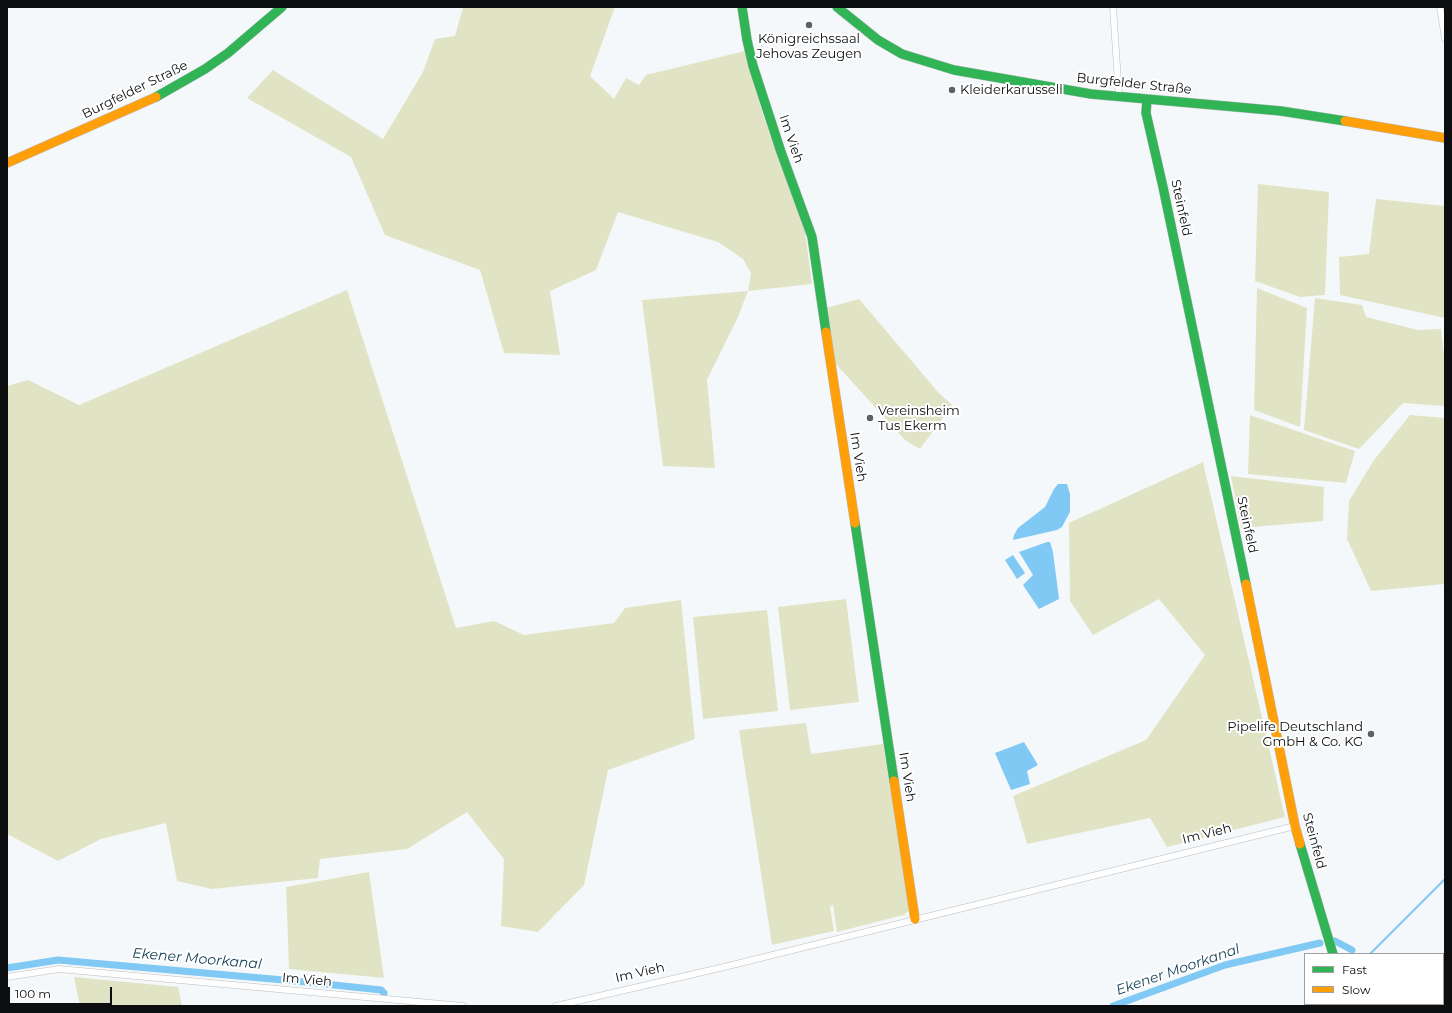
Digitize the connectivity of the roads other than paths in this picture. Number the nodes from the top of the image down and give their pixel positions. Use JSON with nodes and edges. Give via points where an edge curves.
{"nodes":[{"id":1,"x":282,"y":7,"type":"edge"},
{"id":2,"x":742,"y":7,"type":"edge"},
{"id":3,"x":837,"y":7,"type":"edge"},
{"id":4,"x":1113,"y":7,"type":"edge"},
{"id":5,"x":1440,"y":7,"type":"edge"},
{"id":6,"x":1445,"y":39,"type":"edge"},
{"id":7,"x":1119,"y":97,"type":"junction"},
{"id":8,"x":1147,"y":99,"type":"junction"},
{"id":9,"x":1445,"y":138,"type":"edge"},
{"id":10,"x":7,"y":163,"type":"edge"},
{"id":11,"x":1295,"y":826,"type":"junction"},
{"id":12,"x":915,"y":919,"type":"junction"},
{"id":13,"x":1333,"y":953,"type":"edge"},
{"id":14,"x":7,"y":977,"type":"edge"},
{"id":15,"x":463,"y":1006,"type":"edge"},
{"id":16,"x":556,"y":1006,"type":"edge"}],
"edges":[{"from":1,"to":10,"type":"street","name":"Burgfelder Straße","via":[[228,53],[180,84]]},
{"from":2,"to":12,"type":"street","name":"Im Vieh","via":[[753,66],[812,237]]},
{"from":3,"to":7,"type":"street","name":"Burgfelder Straße","via":[[878,40],[902,54],[921,61],[1009,80]]},
{"from":4,"to":7,"type":"street"},
{"from":5,"to":6,"type":"street"},
{"from":7,"to":8,"type":"street","name":"Burgfelder Straße"},
{"from":8,"to":9,"type":"street","name":"Burgfelder Straße","via":[[1281,111]]},
{"from":8,"to":11,"type":"street","name":"Steinfeld","via":[[1146,113],[1221,462]]},
{"from":11,"to":12,"type":"street","name":"Im Vieh"},
{"from":11,"to":13,"type":"street","name":"Steinfeld"},
{"from":12,"to":16,"type":"street","name":"Im Vieh"},
{"from":14,"to":15,"type":"street","name":"Im Vieh","via":[[59,969]]}]}
